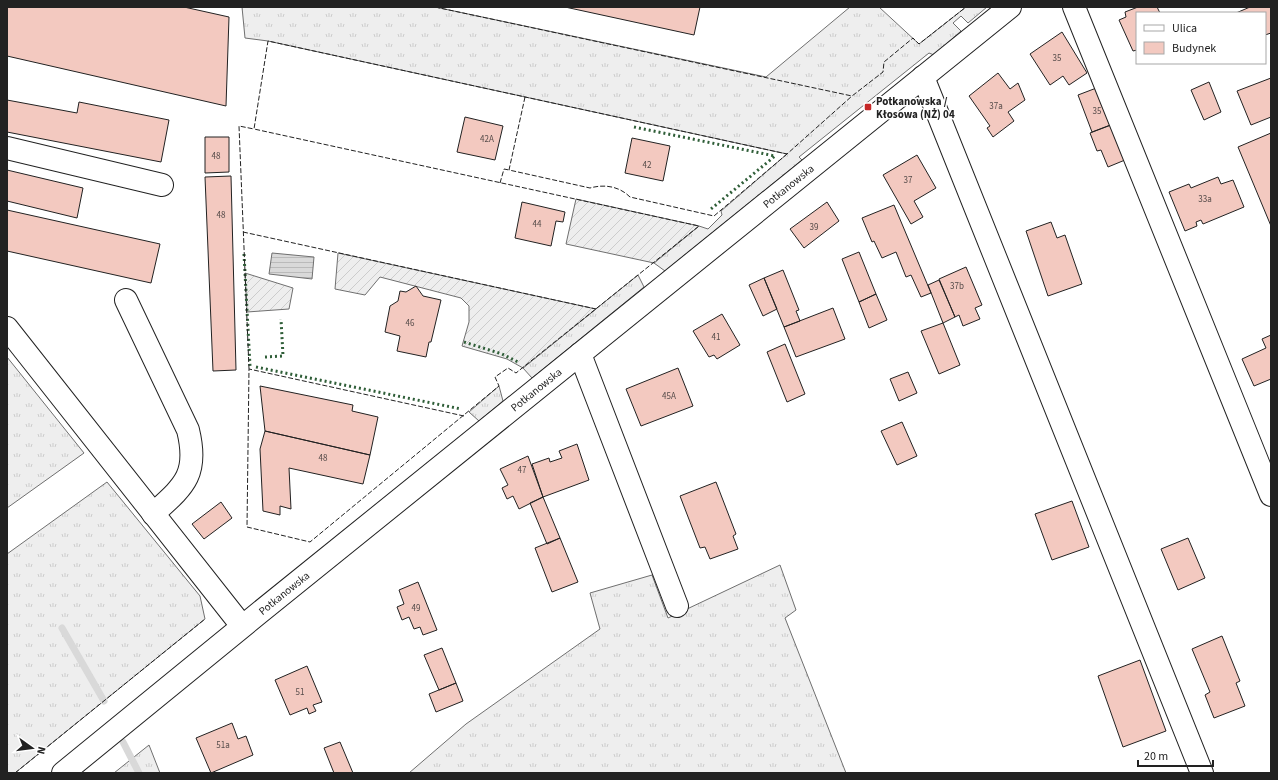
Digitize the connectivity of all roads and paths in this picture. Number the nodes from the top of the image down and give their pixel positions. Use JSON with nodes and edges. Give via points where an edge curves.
{"nodes":[{"id":1,"x":1010,"y":7,"type":"edge"},
{"id":2,"x":1074,"y":7,"type":"edge"},
{"id":3,"x":923,"y":77,"type":"junction"},
{"id":4,"x":7,"y":148,"type":"edge"},
{"id":5,"x":162,"y":185,"type":"dead end"},
{"id":6,"x":126,"y":300,"type":"dead end"},
{"id":7,"x":7,"y":328,"type":"edge"},
{"id":8,"x":580,"y":354,"type":"junction"},
{"id":9,"x":1271,"y":495,"type":"edge"},
{"id":10,"x":153,"y":514,"type":"junction"},
{"id":11,"x":677,"y":606,"type":"dead end"},
{"id":12,"x":242,"y":626,"type":"junction"},
{"id":13,"x":63,"y":773,"type":"edge"},
{"id":14,"x":1202,"y":773,"type":"edge"}],
"edges":[{"from":1,"to":3,"type":"street","name":"Potkanowska"},
{"from":2,"to":9,"type":"street"},
{"from":3,"to":8,"type":"street","name":"Potkanowska"},
{"from":3,"to":14,"type":"street"},
{"from":4,"to":5,"type":"street"},
{"from":6,"to":10,"type":"street","via":[[188,430],[192,448],[190,471],[183,487]]},
{"from":7,"to":10,"type":"street"},
{"from":8,"to":11,"type":"street"},
{"from":8,"to":12,"type":"street","name":"Potkanowska"},
{"from":10,"to":12,"type":"street"},
{"from":12,"to":13,"type":"street","name":"Potkanowska"}]}
